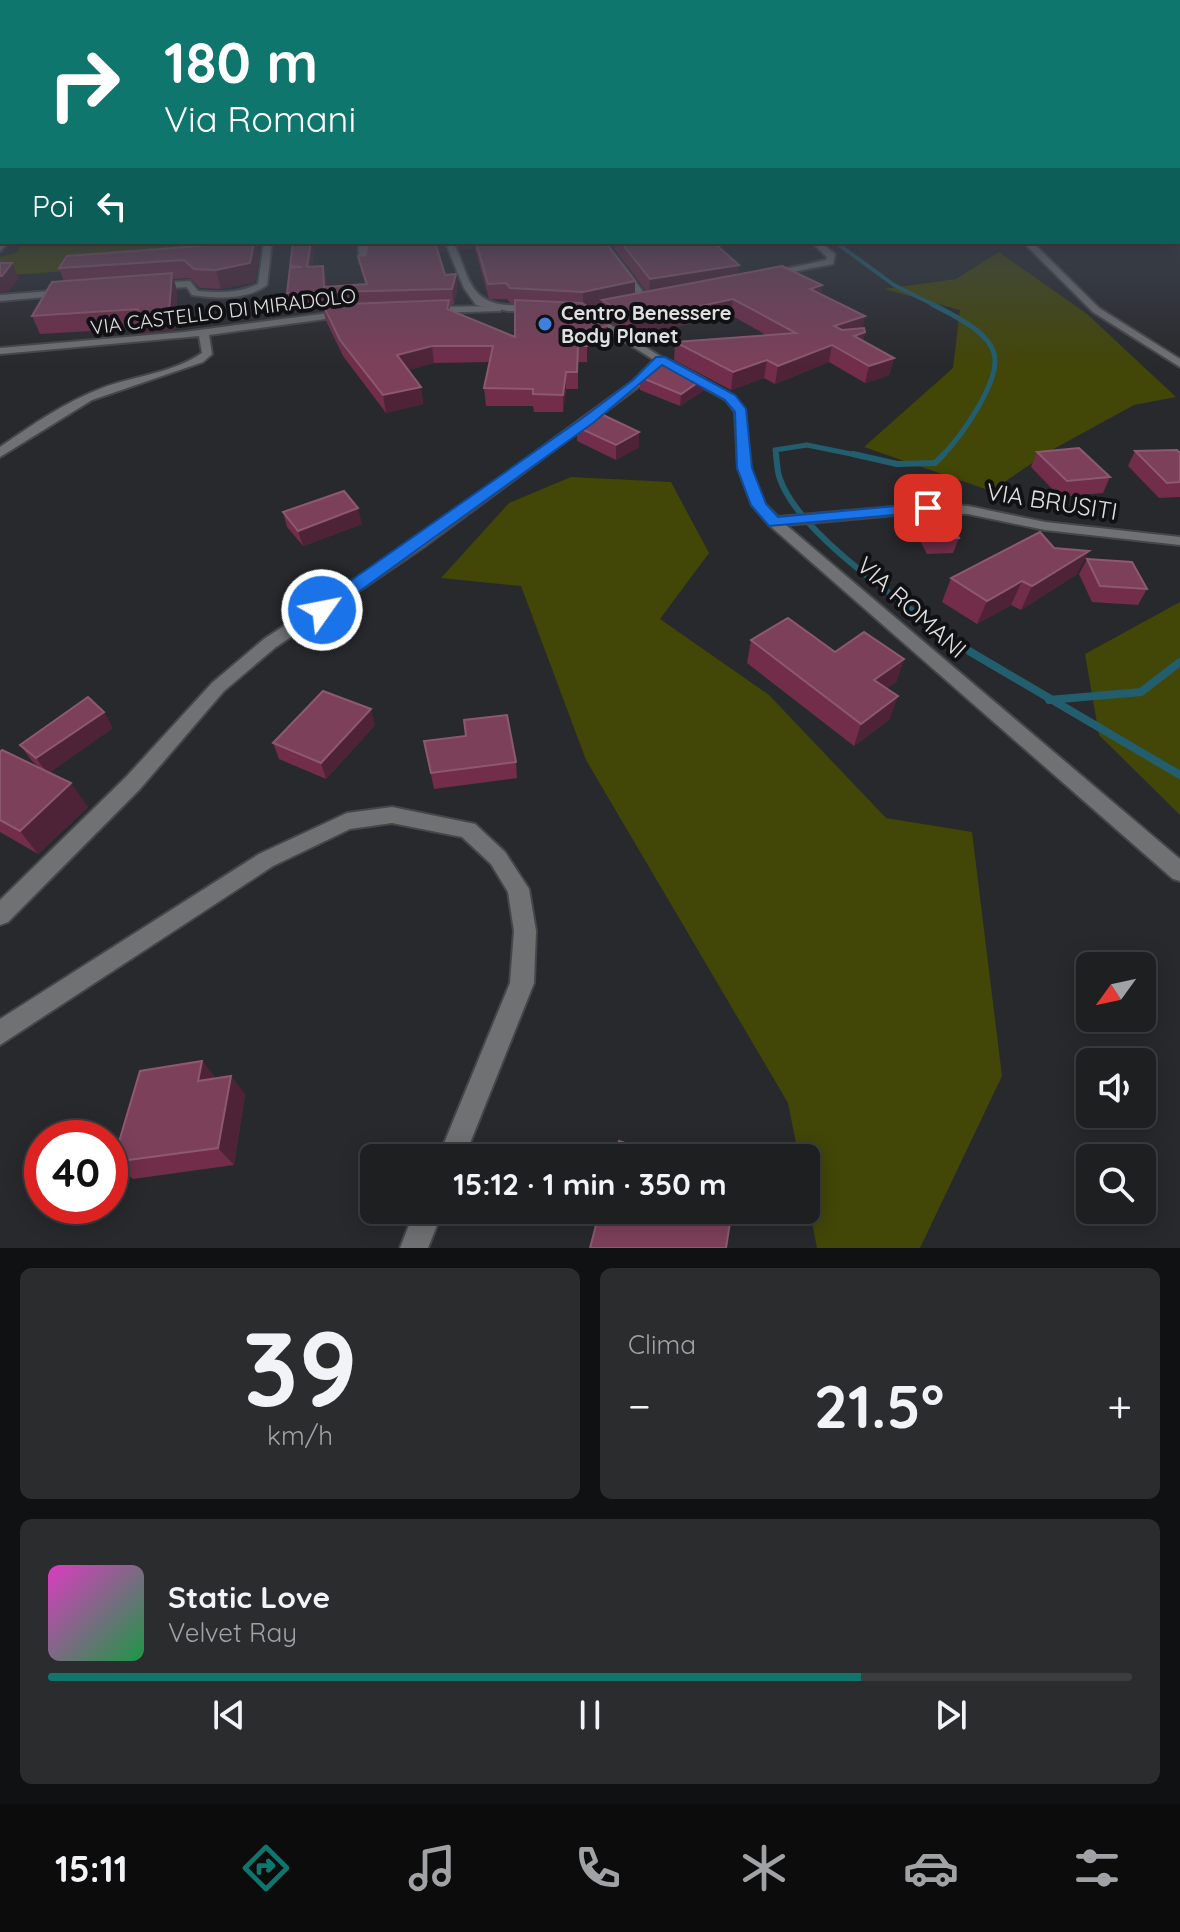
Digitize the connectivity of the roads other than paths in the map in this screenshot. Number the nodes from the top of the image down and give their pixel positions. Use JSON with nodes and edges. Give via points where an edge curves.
{"nodes":[{"id":1,"x":267,"y":249,"type":"edge"},
{"id":2,"x":363,"y":249,"type":"edge"},
{"id":3,"x":452,"y":249,"type":"edge"},
{"id":4,"x":606,"y":249,"type":"edge"},
{"id":5,"x":824,"y":249,"type":"edge"},
{"id":6,"x":1034,"y":249,"type":"edge"},
{"id":7,"x":364,"y":263,"type":"edge"},
{"id":8,"x":765,"y":276,"type":"edge"},
{"id":9,"x":139,"y":288,"type":"edge"},
{"id":10,"x":72,"y":293,"type":"edge"},
{"id":11,"x":0,"y":298,"type":"edge"},
{"id":12,"x":659,"y":298,"type":"edge"},
{"id":13,"x":607,"y":307,"type":"edge"},
{"id":14,"x":498,"y":309,"type":"junction"},
{"id":15,"x":552,"y":309,"type":"edge"},
{"id":16,"x":412,"y":311,"type":"edge"},
{"id":17,"x":358,"y":313,"type":"edge"},
{"id":18,"x":203,"y":332,"type":"junction"},
{"id":19,"x":0,"y":351,"type":"edge"},
{"id":20,"x":661,"y":360,"type":"junction"},
{"id":21,"x":1180,"y":364,"type":"edge"},
{"id":22,"x":0,"y":453,"type":"edge"},
{"id":23,"x":778,"y":522,"type":"junction"},
{"id":24,"x":1180,"y":541,"type":"edge"},
{"id":25,"x":1180,"y":872,"type":"edge"},
{"id":26,"x":0,"y":915,"type":"edge"},
{"id":27,"x":0,"y":1033,"type":"edge"},
{"id":28,"x":457,"y":1144,"type":"edge"},
{"id":29,"x":423,"y":1224,"type":"edge"},
{"id":30,"x":414,"y":1248,"type":"edge"}],
"edges":[{"from":1,"to":9,"type":"street","via":[[262,285],[252,291],[213,296],[195,293],[190,284]]},
{"from":2,"to":7,"type":"street"},
{"from":3,"to":14,"type":"street","via":[[467,293]]},
{"from":4,"to":12,"type":"street","via":[[640,301]]},
{"from":5,"to":8,"type":"street","via":[[832,256],[830,262]]},
{"from":6,"to":21,"type":"street","via":[[1096,310]]},
{"from":10,"to":11,"type":"street"},
{"from":13,"to":20,"type":"street","via":[[578,312]]},
{"from":14,"to":15,"type":"street"},
{"from":14,"to":16,"type":"street"},
{"from":17,"to":18,"type":"street","name":"VIA CASTELLO DI MIRADOLO"},
{"from":18,"to":19,"type":"street","name":"VIA CASTELLO DI MIRADOLO"},
{"from":18,"to":22,"type":"street","via":[[207,354],[197,363],[101,393],[44,422]]},
{"from":20,"to":23,"type":"street","name":"VIA ROMANI","via":[[730,398],[741,412],[744,468],[759,505]]},
{"from":20,"to":26,"type":"street","via":[[420,543],[270,643],[218,687],[133,783]]},
{"from":23,"to":24,"type":"street","name":"VIA BRUSITI","via":[[928,508]]},
{"from":23,"to":25,"type":"street","name":"VIA ROMANI"},
{"from":27,"to":28,"type":"street","via":[[266,860],[347,821],[392,815],[468,830],[498,858],[518,889],[525,931],[522,983]]},
{"from":29,"to":30,"type":"street"}]}
